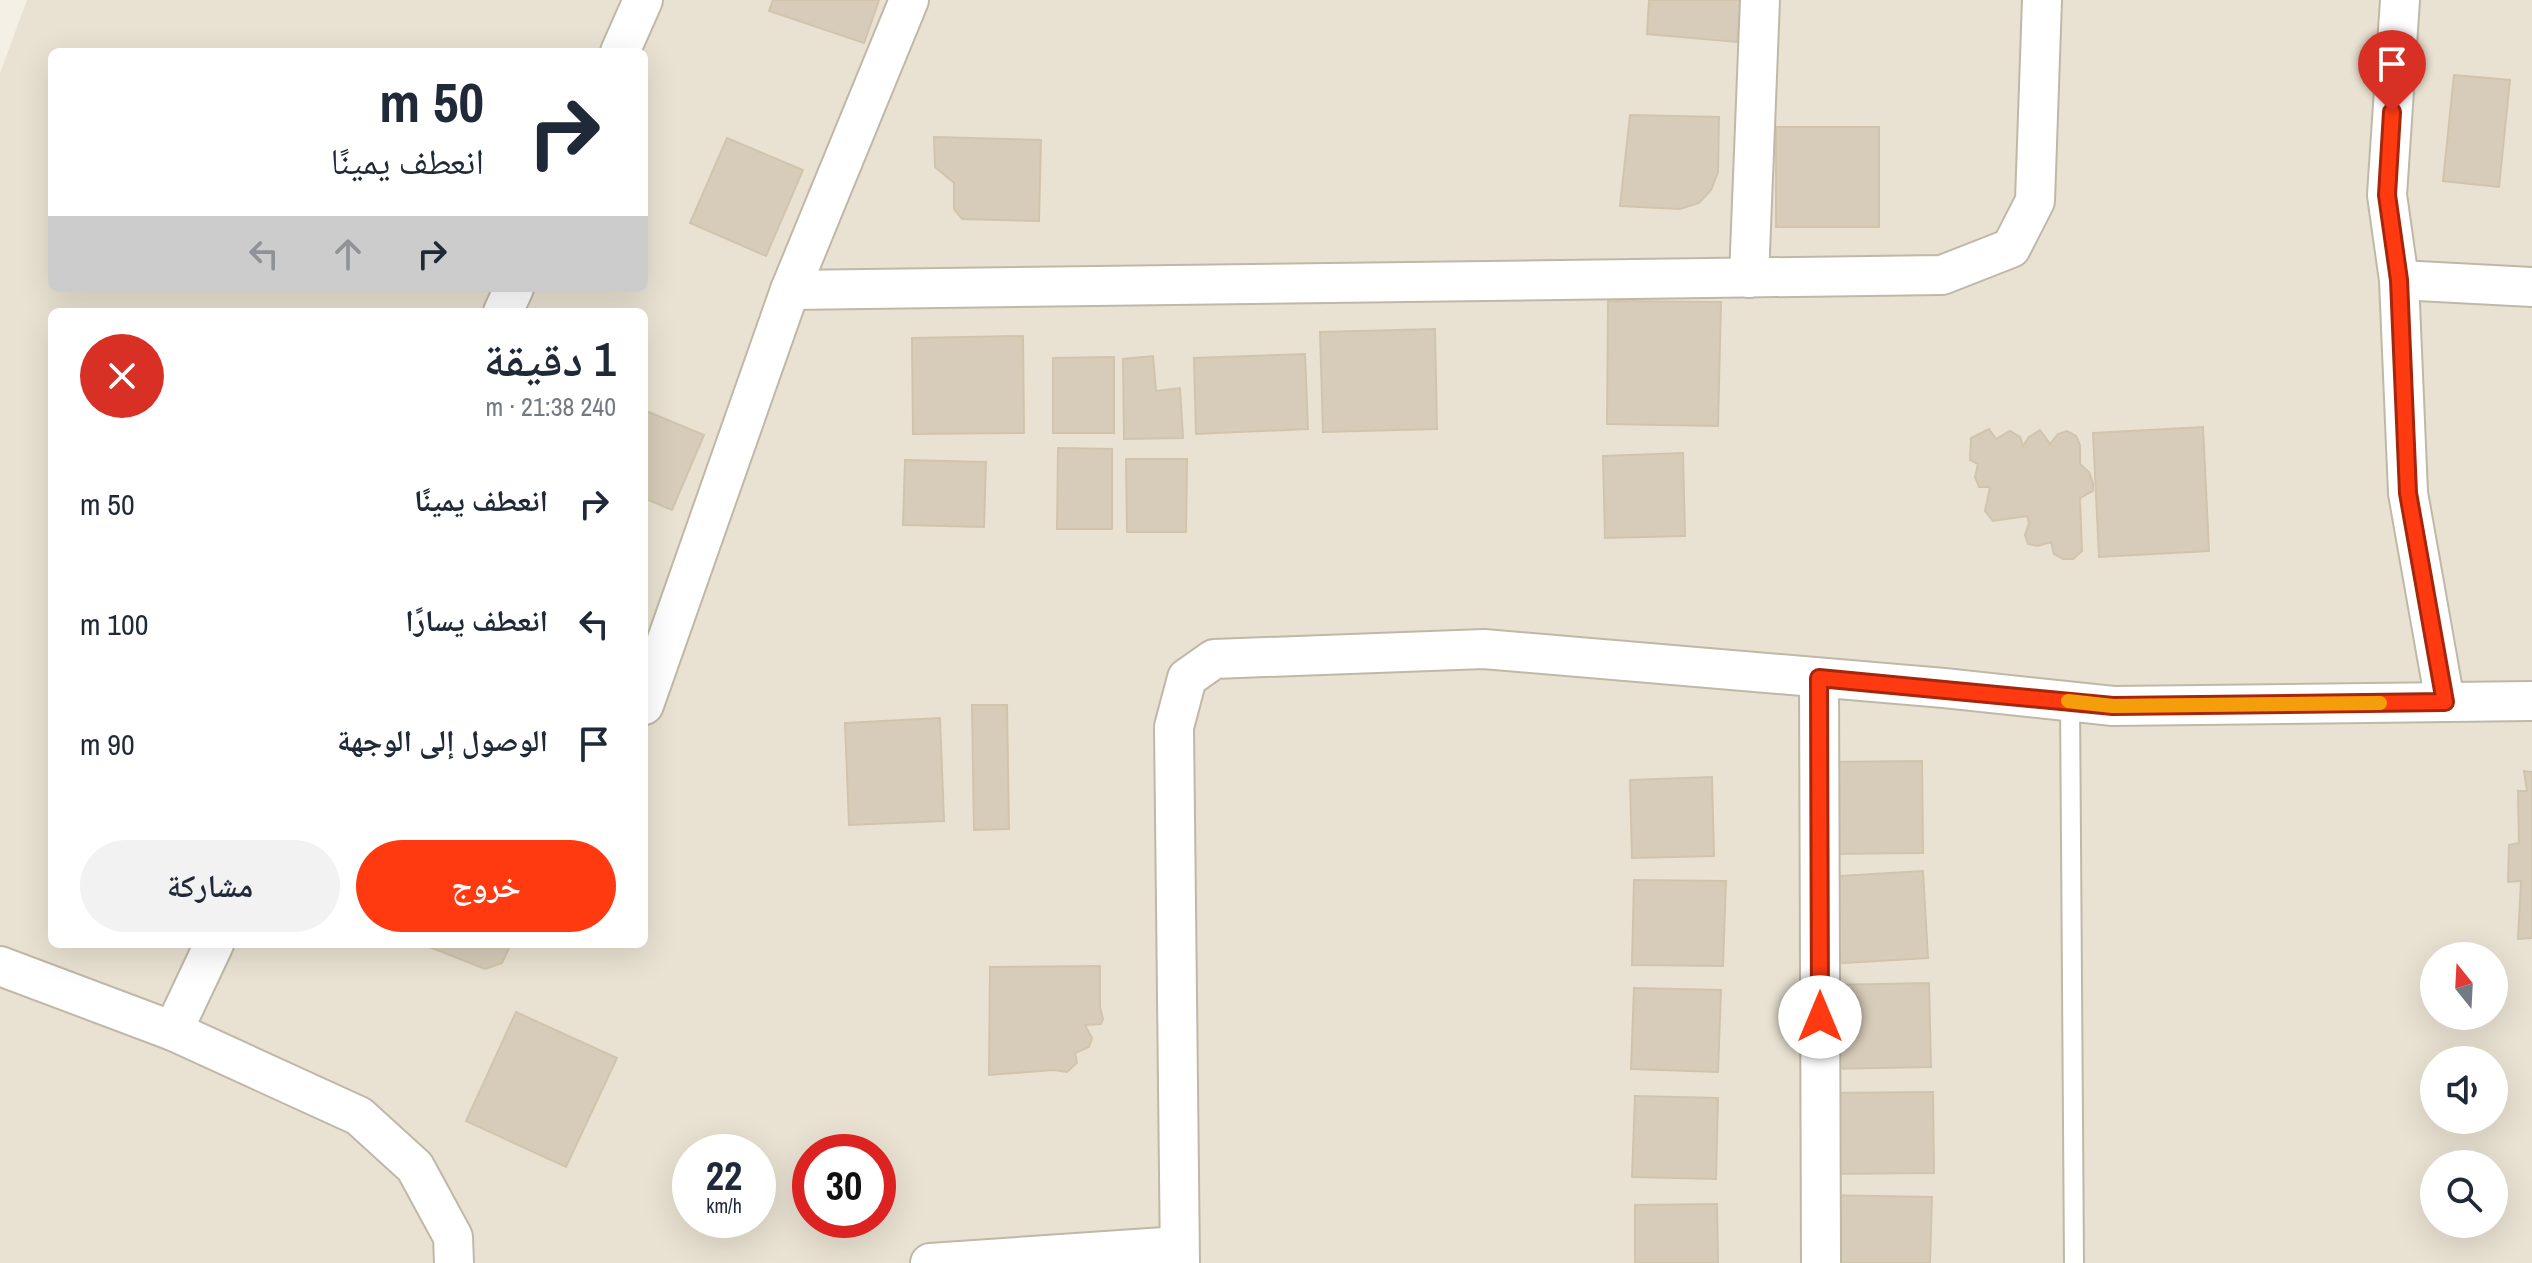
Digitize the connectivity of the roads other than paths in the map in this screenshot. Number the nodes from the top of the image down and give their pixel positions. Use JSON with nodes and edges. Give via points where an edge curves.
{"nodes":[{"id":1,"x":643,"y":0,"type":"edge"},
{"id":2,"x":909,"y":0,"type":"edge"},
{"id":3,"x":1760,"y":0,"type":"edge"},
{"id":4,"x":2042,"y":0,"type":"edge"},
{"id":5,"x":2400,"y":0,"type":"edge"},
{"id":6,"x":622,"y":48,"type":"edge"},
{"id":7,"x":1749,"y":278,"type":"junction"},
{"id":8,"x":2399,"y":280,"type":"junction"},
{"id":9,"x":2532,"y":287,"type":"edge"},
{"id":10,"x":790,"y":290,"type":"junction"},
{"id":11,"x":1819,"y":678,"type":"junction"},
{"id":12,"x":648,"y":694,"type":"edge"},
{"id":13,"x":2070,"y":701,"type":"junction"},
{"id":14,"x":2532,"y":701,"type":"edge"},
{"id":15,"x":2445,"y":702,"type":"junction"},
{"id":16,"x":212,"y":948,"type":"edge"},
{"id":17,"x":0,"y":966,"type":"edge"},
{"id":18,"x":173,"y":1031,"type":"junction"},
{"id":19,"x":1180,"y":1254,"type":"edge"},
{"id":20,"x":454,"y":1263,"type":"edge"},
{"id":21,"x":930,"y":1263,"type":"edge"},
{"id":22,"x":1821,"y":1263,"type":"edge"},
{"id":23,"x":2074,"y":1263,"type":"edge"}],
"edges":[{"from":1,"to":6,"type":"street"},
{"from":2,"to":10,"type":"street"},
{"from":3,"to":7,"type":"street"},
{"from":4,"to":7,"type":"street","via":[[2035,201],[2011,248],[1942,275]]},
{"from":5,"to":8,"type":"street","via":[[2387,195]]},
{"from":7,"to":10,"type":"street"},
{"from":8,"to":9,"type":"street"},
{"from":8,"to":15,"type":"street","via":[[2408,493]]},
{"from":10,"to":12,"type":"street"},
{"from":11,"to":13,"type":"street"},
{"from":11,"to":19,"type":"street","via":[[1484,649],[1214,659],[1187,678],[1174,727]]},
{"from":11,"to":22,"type":"street"},
{"from":13,"to":15,"type":"street","via":[[2113,706]]},
{"from":13,"to":23,"type":"lane"},
{"from":14,"to":15,"type":"street"},
{"from":16,"to":18,"type":"street"},
{"from":17,"to":18,"type":"street"},
{"from":18,"to":20,"type":"street","via":[[359,1116],[415,1167],[453,1237]]},
{"from":19,"to":21,"type":"street"}]}
